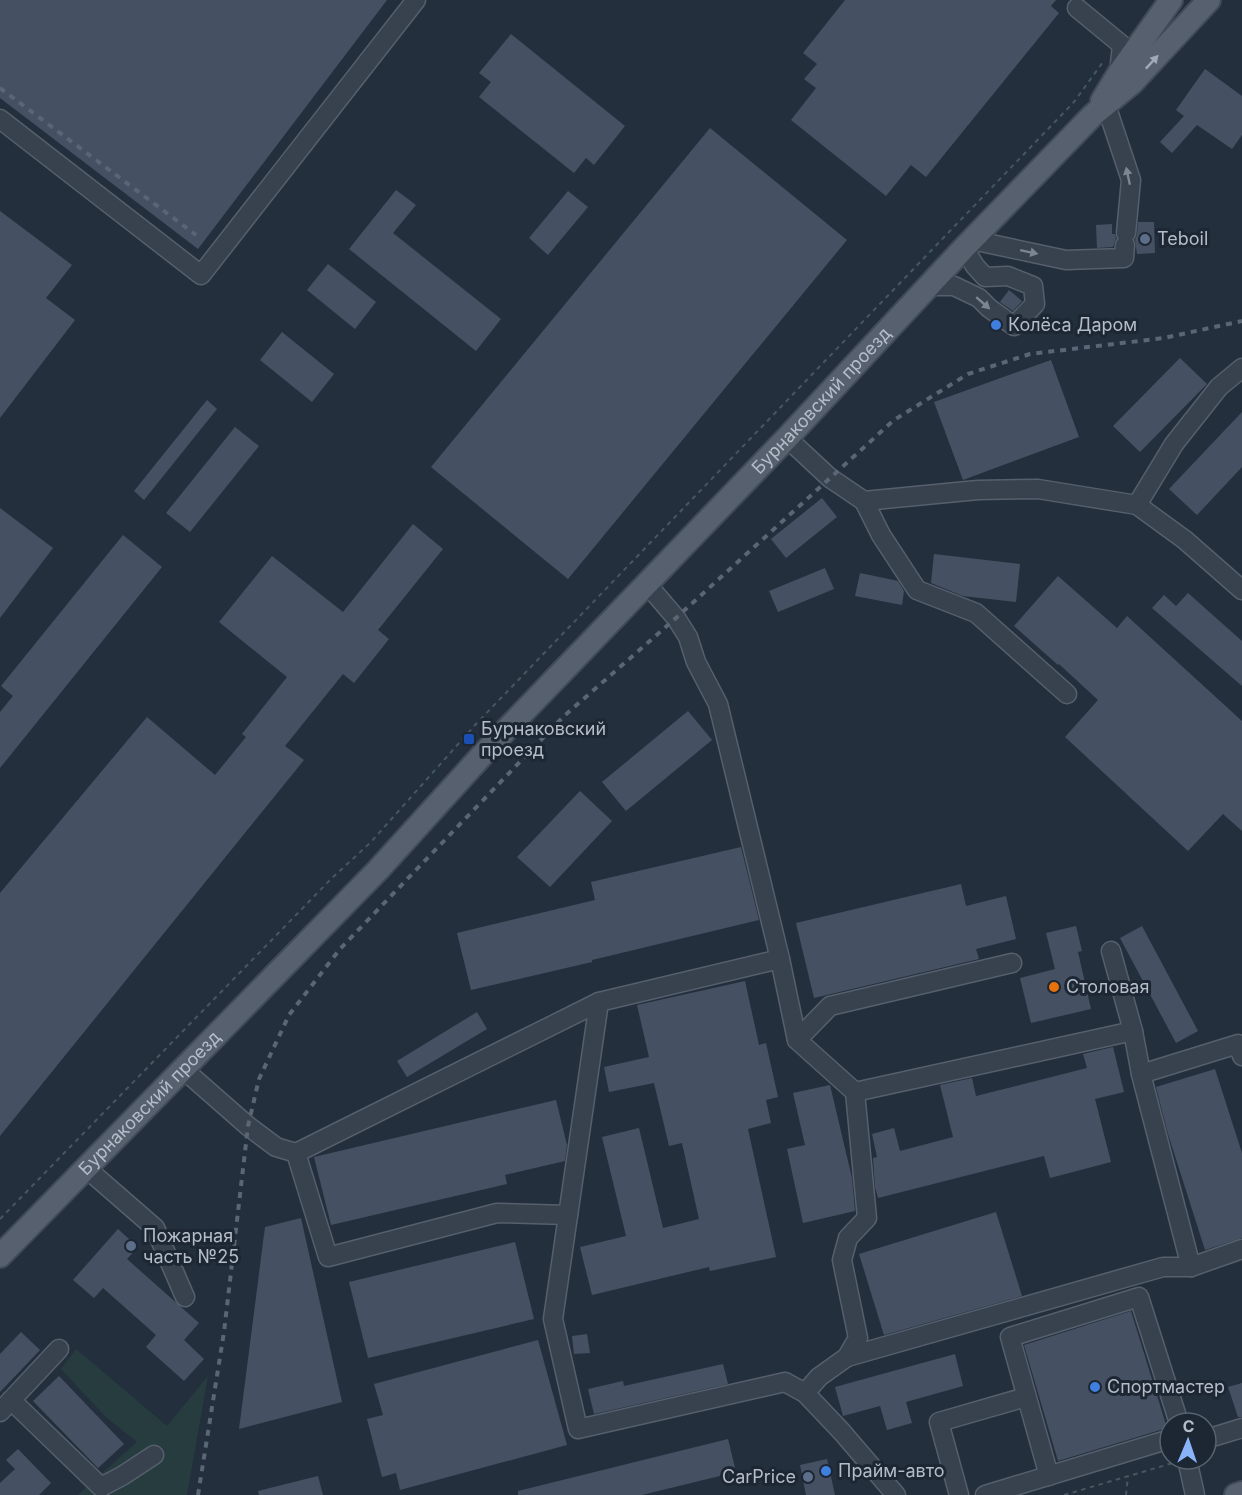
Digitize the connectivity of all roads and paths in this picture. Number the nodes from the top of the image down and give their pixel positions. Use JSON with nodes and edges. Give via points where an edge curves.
{"nodes":[{"id":1,"x":416,"y":0,"type":"edge"},
{"id":2,"x":1172,"y":0,"type":"edge"},
{"id":3,"x":1209,"y":0,"type":"edge"},
{"id":4,"x":1077,"y":8,"type":"dead end"},
{"id":5,"x":1118,"y":42,"type":"junction"},
{"id":6,"x":1125,"y":78,"type":"junction"},
{"id":7,"x":1100,"y":110,"type":"junction"},
{"id":8,"x":0,"y":119,"type":"edge"},
{"id":9,"x":968,"y":244,"type":"junction"},
{"id":10,"x":929,"y":286,"type":"junction"},
{"id":11,"x":1242,"y":368,"type":"edge"},
{"id":12,"x":787,"y":438,"type":"junction"},
{"id":13,"x":864,"y":501,"type":"junction"},
{"id":14,"x":1137,"y":505,"type":"junction"},
{"id":15,"x":646,"y":583,"type":"junction"},
{"id":16,"x":1242,"y":590,"type":"edge"},
{"id":17,"x":1067,"y":694,"type":"dead end"},
{"id":18,"x":1111,"y":951,"type":"dead end"},
{"id":19,"x":780,"y":959,"type":"junction"},
{"id":20,"x":1012,"y":963,"type":"dead end"},
{"id":21,"x":598,"y":1002,"type":"junction"},
{"id":22,"x":1133,"y":1031,"type":"junction"},
{"id":23,"x":797,"y":1040,"type":"junction"},
{"id":24,"x":1242,"y":1056,"type":"edge"},
{"id":25,"x":183,"y":1070,"type":"junction"},
{"id":26,"x":1141,"y":1074,"type":"junction"},
{"id":27,"x":855,"y":1092,"type":"junction"},
{"id":28,"x":297,"y":1153,"type":"junction"},
{"id":29,"x":86,"y":1168,"type":"junction"},
{"id":30,"x":568,"y":1215,"type":"junction"},
{"id":31,"x":0,"y":1219,"type":"edge"},
{"id":32,"x":1242,"y":1249,"type":"edge"},
{"id":33,"x":0,"y":1256,"type":"edge"},
{"id":34,"x":1191,"y":1267,"type":"junction"},
{"id":35,"x":185,"y":1297,"type":"dead end"},
{"id":36,"x":59,"y":1349,"type":"dead end"},
{"id":37,"x":847,"y":1357,"type":"junction"},
{"id":38,"x":805,"y":1393,"type":"junction"},
{"id":39,"x":1026,"y":1397,"type":"junction"},
{"id":40,"x":6,"y":1406,"type":"edge"},
{"id":41,"x":1175,"y":1411,"type":"edge"},
{"id":42,"x":1242,"y":1428,"type":"edge"},
{"id":43,"x":1218,"y":1435,"type":"edge"},
{"id":44,"x":1158,"y":1443,"type":"edge"},
{"id":45,"x":154,"y":1455,"type":"dead end"},
{"id":46,"x":1158,"y":1467,"type":"edge"},
{"id":47,"x":1184,"y":1471,"type":"edge"},
{"id":48,"x":1049,"y":1476,"type":"junction"},
{"id":49,"x":1128,"y":1476,"type":"junction"},
{"id":50,"x":1242,"y":1493,"type":"edge"},
{"id":51,"x":896,"y":1495,"type":"edge"},
{"id":52,"x":959,"y":1495,"type":"edge"},
{"id":53,"x":985,"y":1495,"type":"edge"},
{"id":54,"x":1064,"y":1495,"type":"edge"},
{"id":55,"x":1126,"y":1495,"type":"edge"},
{"id":56,"x":1195,"y":1495,"type":"edge"},
{"id":57,"x":1236,"y":1495,"type":"edge"}],
"edges":[{"from":1,"to":8,"type":"lane","via":[[201,274]]},
{"from":2,"to":6,"type":"main road","name":"Бурнаковский проезд"},
{"from":6,"to":3,"type":"main road","name":"Бурнаковский проезд","one_way":true},
{"from":4,"to":5,"type":"lane"},
{"from":5,"to":6,"type":"lane","via":[[1122,45]]},
{"from":5,"to":31,"type":"path","via":[[1074,102],[476,724],[371,842]]},
{"from":6,"to":7,"type":"main road","name":"Бурнаковский проезд"},
{"from":7,"to":9,"type":"main road","name":"Бурнаковский проезд"},
{"from":9,"to":7,"type":"lane","one_way":true,"via":[[1066,260],[1124,258],[1131,180]]},
{"from":9,"to":10,"type":"main road","name":"Бурнаковский проезд"},
{"from":10,"to":9,"type":"lane","one_way":true,"via":[[954,286],[979,298],[1014,326],[1035,304],[1033,286],[1008,276],[985,277],[975,266]]},
{"from":10,"to":12,"type":"main road","name":"Бурнаковский проезд"},
{"from":11,"to":14,"type":"lane","via":[[1219,387],[1174,444]]},
{"from":12,"to":13,"type":"lane","via":[[830,478]]},
{"from":12,"to":15,"type":"main road","name":"Бурнаковский проезд"},
{"from":13,"to":14,"type":"lane","via":[[978,490],[1038,489]]},
{"from":13,"to":17,"type":"lane","via":[[917,590],[976,614]]},
{"from":14,"to":16,"type":"lane"},
{"from":15,"to":19,"type":"lane","via":[[688,637],[718,704]]},
{"from":15,"to":25,"type":"main road","name":"Бурнаковский проезд","via":[[378,870]]},
{"from":18,"to":22,"type":"lane"},
{"from":19,"to":21,"type":"lane"},
{"from":19,"to":23,"type":"lane"},
{"from":20,"to":23,"type":"lane","via":[[830,1006]]},
{"from":21,"to":28,"type":"lane"},
{"from":21,"to":30,"type":"lane"},
{"from":22,"to":26,"type":"lane"},
{"from":22,"to":27,"type":"lane"},
{"from":23,"to":27,"type":"lane"},
{"from":24,"to":26,"type":"lane","via":[[1238,1044]]},
{"from":25,"to":28,"type":"lane","via":[[276,1147]]},
{"from":25,"to":29,"type":"main road","name":"Бурнаковский проезд"},
{"from":26,"to":34,"type":"lane"},
{"from":27,"to":37,"type":"lane","via":[[867,1218],[848,1238],[842,1260],[858,1338]]},
{"from":28,"to":30,"type":"lane","via":[[328,1257],[497,1213]]},
{"from":29,"to":33,"type":"main road","name":"Бурнаковский проезд"},
{"from":29,"to":35,"type":"lane","via":[[155,1228]]},
{"from":30,"to":38,"type":"lane","via":[[553,1319],[578,1429],[785,1382]]},
{"from":32,"to":34,"type":"lane"},
{"from":34,"to":37,"type":"lane","via":[[1162,1267]]},
{"from":36,"to":40,"type":"lane"},
{"from":37,"to":38,"type":"lane","via":[[819,1377]]},
{"from":38,"to":51,"type":"lane"},
{"from":39,"to":41,"type":"lane","via":[[1010,1337],[1139,1297]]},
{"from":39,"to":48,"type":"lane"},
{"from":39,"to":52,"type":"lane","via":[[939,1422]]},
{"from":40,"to":45,"type":"lane","via":[[101,1487]]},
{"from":42,"to":43,"type":"lane"},
{"from":44,"to":48,"type":"lane"},
{"from":46,"to":49,"type":"path"},
{"from":47,"to":56,"type":"lane"},
{"from":48,"to":53,"type":"lane"},
{"from":49,"to":54,"type":"path"},
{"from":49,"to":55,"type":"path"},
{"from":50,"to":57,"type":"main road"}]}
